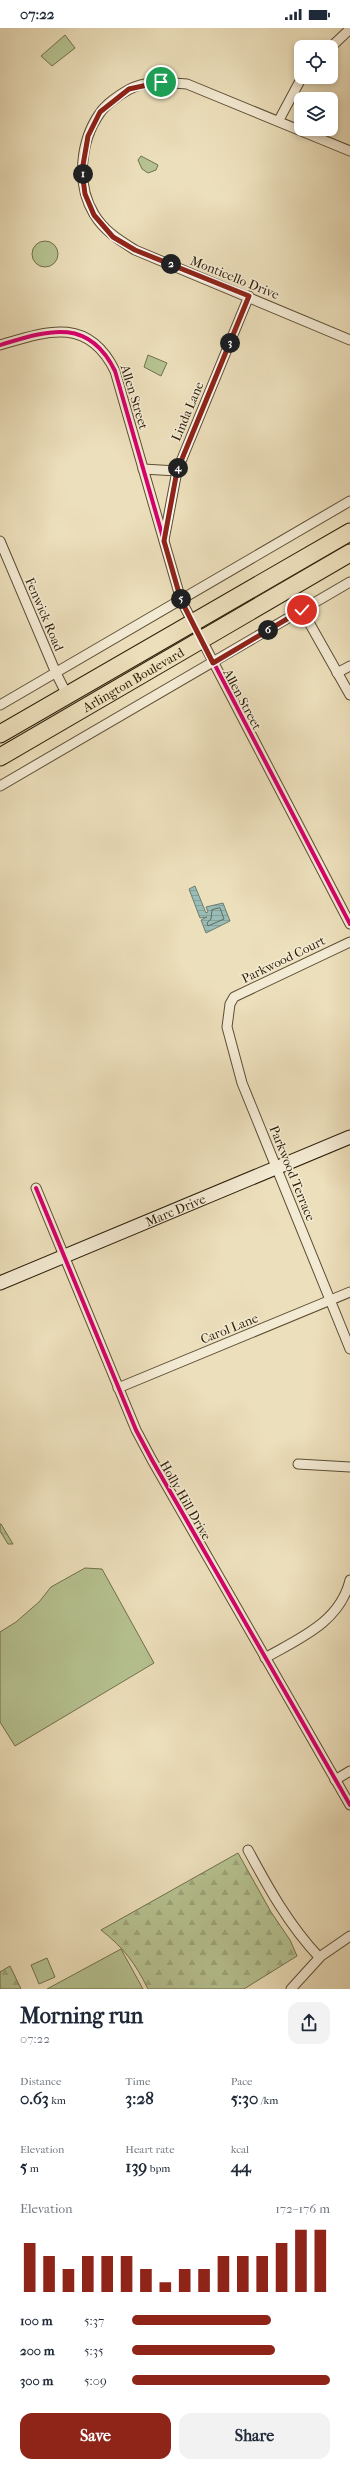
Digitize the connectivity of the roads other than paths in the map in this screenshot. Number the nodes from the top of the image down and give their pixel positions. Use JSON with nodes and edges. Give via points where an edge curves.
{"nodes":[{"id":1,"x":350,"y":29,"type":"edge"},
{"id":2,"x":338,"y":40,"type":"edge"},
{"id":3,"x":298,"y":84,"type":"edge"},
{"id":4,"x":279,"y":120,"type":"junction"},
{"id":5,"x":350,"y":151,"type":"edge"},
{"id":6,"x":249,"y":296,"type":"junction"},
{"id":7,"x":350,"y":340,"type":"edge"},
{"id":8,"x":0,"y":345,"type":"edge"},
{"id":9,"x":143,"y":469,"type":"junction"},
{"id":10,"x":177,"y":471,"type":"junction"},
{"id":11,"x":350,"y":501,"type":"edge"},
{"id":12,"x":350,"y":532,"type":"edge"},
{"id":13,"x":0,"y":541,"type":"edge"},
{"id":14,"x":164,"y":541,"type":"junction"},
{"id":15,"x":350,"y":553,"type":"edge"},
{"id":16,"x":350,"y":582,"type":"edge"},
{"id":17,"x":181,"y":600,"type":"junction"},
{"id":18,"x":302,"y":610,"type":"junction"},
{"id":19,"x":192,"y":622,"type":"junction"},
{"id":20,"x":201,"y":640,"type":"junction"},
{"id":21,"x":213,"y":663,"type":"junction"},
{"id":22,"x":350,"y":666,"type":"edge"},
{"id":23,"x":56,"y":673,"type":"junction"},
{"id":24,"x":337,"y":673,"type":"junction"},
{"id":25,"x":67,"y":695,"type":"junction"},
{"id":26,"x":350,"y":695,"type":"edge"},
{"id":27,"x":0,"y":705,"type":"edge"},
{"id":28,"x":0,"y":734,"type":"edge"},
{"id":29,"x":0,"y":757,"type":"edge"},
{"id":30,"x":0,"y":786,"type":"edge"},
{"id":31,"x":350,"y":924,"type":"edge"},
{"id":32,"x":350,"y":942,"type":"edge"},
{"id":33,"x":230,"y":1004,"type":"joint"},
{"id":34,"x":350,"y":1137,"type":"edge"},
{"id":35,"x":277,"y":1167,"type":"junction"},
{"id":36,"x":36,"y":1188,"type":"dead end"},
{"id":37,"x":64,"y":1256,"type":"junction"},
{"id":38,"x":0,"y":1283,"type":"edge"},
{"id":39,"x":350,"y":1292,"type":"edge"},
{"id":40,"x":332,"y":1300,"type":"junction"},
{"id":41,"x":350,"y":1349,"type":"edge"},
{"id":42,"x":118,"y":1388,"type":"junction"},
{"id":43,"x":298,"y":1464,"type":"dead end"},
{"id":44,"x":350,"y":1467,"type":"edge"},
{"id":45,"x":350,"y":1580,"type":"edge"},
{"id":46,"x":266,"y":1658,"type":"junction"},
{"id":47,"x":350,"y":1771,"type":"edge"},
{"id":48,"x":335,"y":1780,"type":"junction"},
{"id":49,"x":350,"y":1805,"type":"edge"},
{"id":50,"x":248,"y":1850,"type":"dead end"},
{"id":51,"x":350,"y":1936,"type":"edge"},
{"id":52,"x":319,"y":1957,"type":"junction"},
{"id":53,"x":291,"y":1989,"type":"edge"}],
"edges":[{"from":1,"to":2,"type":"street"},
{"from":3,"to":4,"type":"street"},
{"from":4,"to":5,"type":"street","name":"Monticello Drive"},
{"from":4,"to":6,"type":"street","name":"Monticello Drive","via":[[188,84],[161,82],[129,89],[100,112],[88,136],[82,171],[85,194],[94,215],[113,237],[135,250]]},
{"from":6,"to":7,"type":"street","name":"Monticello Drive"},
{"from":6,"to":10,"type":"street","name":"Linda Lane"},
{"from":8,"to":9,"type":"street","name":"Allen Street","via":[[53,330],[75,333],[96,344],[115,371]]},
{"from":9,"to":10,"type":"street"},
{"from":9,"to":14,"type":"street","name":"Allen Street"},
{"from":10,"to":14,"type":"street","name":"Linda Lane"},
{"from":11,"to":17,"type":"street"},
{"from":12,"to":19,"type":"highway","name":"Arlington Boulevard"},
{"from":13,"to":23,"type":"street","name":"Fenwick Road"},
{"from":14,"to":17,"type":"street","name":"Allen Street"},
{"from":15,"to":20,"type":"highway","name":"Arlington Boulevard"},
{"from":16,"to":18,"type":"street"},
{"from":17,"to":19,"type":"street","name":"Allen Street"},
{"from":17,"to":23,"type":"street"},
{"from":18,"to":21,"type":"street"},
{"from":18,"to":24,"type":"street"},
{"from":19,"to":20,"type":"street","name":"Allen Street"},
{"from":19,"to":25,"type":"highway","name":"Arlington Boulevard"},
{"from":20,"to":21,"type":"street","name":"Allen Street"},
{"from":20,"to":29,"type":"highway","name":"Arlington Boulevard"},
{"from":21,"to":30,"type":"street"},
{"from":21,"to":31,"type":"street","name":"Allen Street"},
{"from":22,"to":24,"type":"street"},
{"from":23,"to":25,"type":"street","name":"Fenwick Road"},
{"from":23,"to":27,"type":"street"},
{"from":24,"to":26,"type":"street"},
{"from":25,"to":28,"type":"highway","name":"Arlington Boulevard"},
{"from":32,"to":33,"type":"street","name":"Parkwood Court","via":[[234,997]]},
{"from":33,"to":35,"type":"street","name":"Parkwood Terrace","via":[[227,1027],[242,1083]]},
{"from":34,"to":35,"type":"street","name":"Marc Drive"},
{"from":35,"to":37,"type":"street","name":"Marc Drive"},
{"from":35,"to":40,"type":"street","name":"Parkwood Terrace"},
{"from":36,"to":37,"type":"street","name":"Holly Hill Drive"},
{"from":37,"to":38,"type":"street","name":"Marc Drive"},
{"from":37,"to":42,"type":"street","name":"Holly Hill Drive"},
{"from":39,"to":40,"type":"street","name":"Carol Lane"},
{"from":40,"to":41,"type":"street","name":"Parkwood Terrace"},
{"from":40,"to":42,"type":"street","name":"Carol Lane"},
{"from":42,"to":46,"type":"street","name":"Holly Hill Drive","via":[[152,1460]]},
{"from":43,"to":44,"type":"street"},
{"from":45,"to":46,"type":"street","via":[[344,1598],[328,1619]]},
{"from":46,"to":48,"type":"street","name":"Holly Hill Drive"},
{"from":47,"to":48,"type":"street"},
{"from":48,"to":49,"type":"street","name":"Holly Hill Drive"},
{"from":50,"to":52,"type":"street","via":[[277,1904],[298,1934]]},
{"from":51,"to":52,"type":"street"},
{"from":52,"to":53,"type":"street"}]}
